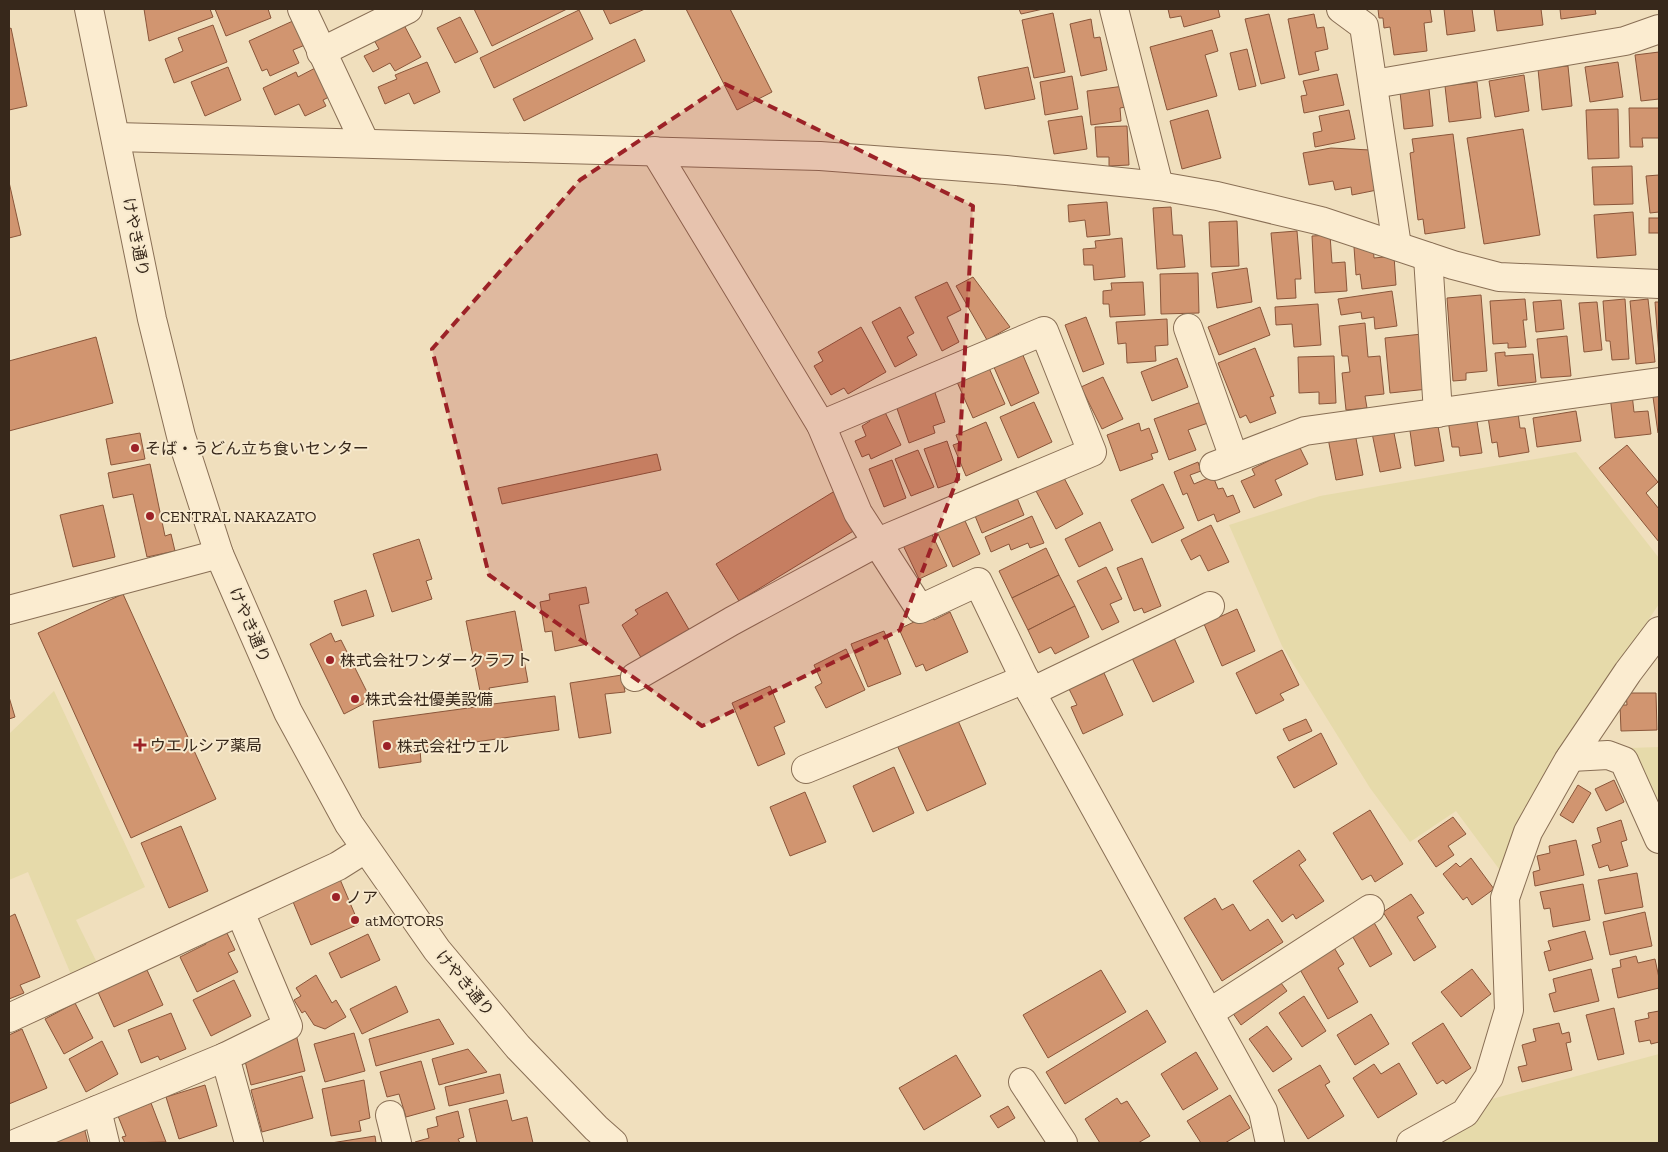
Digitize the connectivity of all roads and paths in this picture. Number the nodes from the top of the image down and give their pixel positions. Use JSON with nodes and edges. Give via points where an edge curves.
{"nodes":[{"id":1,"x":89,"y":9,"type":"edge"},
{"id":2,"x":302,"y":9,"type":"edge"},
{"id":3,"x":408,"y":9,"type":"edge"},
{"id":4,"x":1114,"y":9,"type":"edge"},
{"id":5,"x":1341,"y":9,"type":"edge"},
{"id":6,"x":1659,"y":28,"type":"edge"},
{"id":7,"x":321,"y":52,"type":"junction"},
{"id":8,"x":1374,"y":84,"type":"junction"},
{"id":9,"x":116,"y":137,"type":"junction"},
{"id":10,"x":365,"y":143,"type":"junction"},
{"id":11,"x":655,"y":151,"type":"junction"},
{"id":12,"x":1159,"y":186,"type":"junction"},
{"id":13,"x":1397,"y":246,"type":"junction"},
{"id":14,"x":1428,"y":257,"type":"junction"},
{"id":15,"x":1659,"y":284,"type":"edge"},
{"id":16,"x":1188,"y":328,"type":"dead end"},
{"id":17,"x":1659,"y":382,"type":"edge"},
{"id":18,"x":1438,"y":413,"type":"junction"},
{"id":19,"x":821,"y":425,"type":"junction"},
{"id":20,"x":878,"y":542,"type":"junction"},
{"id":21,"x":219,"y":554,"type":"junction"},
{"id":22,"x":1210,"y":606,"type":"dead end"},
{"id":23,"x":9,"y":610,"type":"edge"},
{"id":24,"x":1659,"y":631,"type":"edge"},
{"id":25,"x":635,"y":677,"type":"dead end"},
{"id":26,"x":1028,"y":685,"type":"junction"},
{"id":27,"x":1571,"y":757,"type":"junction"},
{"id":28,"x":806,"y":769,"type":"dead end"},
{"id":29,"x":1659,"y":839,"type":"edge"},
{"id":30,"x":365,"y":849,"type":"junction"},
{"id":31,"x":1370,"y":909,"type":"dead end"},
{"id":32,"x":240,"y":912,"type":"junction"},
{"id":33,"x":1209,"y":1012,"type":"junction"},
{"id":34,"x":9,"y":1018,"type":"edge"},
{"id":35,"x":225,"y":1057,"type":"junction"},
{"id":36,"x":1023,"y":1082,"type":"dead end"},
{"id":37,"x":97,"y":1110,"type":"junction"},
{"id":38,"x":390,"y":1115,"type":"dead end"},
{"id":39,"x":597,"y":1138,"type":"edge"},
{"id":40,"x":18,"y":1143,"type":"edge"},
{"id":41,"x":105,"y":1143,"type":"edge"},
{"id":42,"x":249,"y":1143,"type":"edge"},
{"id":43,"x":397,"y":1143,"type":"edge"},
{"id":44,"x":1063,"y":1143,"type":"edge"},
{"id":45,"x":1270,"y":1143,"type":"edge"},
{"id":46,"x":1411,"y":1143,"type":"edge"}],
"edges":[{"from":1,"to":9,"type":"street","name":"けやき通り"},
{"from":2,"to":7,"type":"street"},
{"from":3,"to":7,"type":"street"},
{"from":4,"to":12,"type":"street"},
{"from":5,"to":8,"type":"street","via":[[1364,26]]},
{"from":6,"to":8,"type":"street","via":[[1626,41]]},
{"from":7,"to":10,"type":"street"},
{"from":8,"to":13,"type":"street"},
{"from":9,"to":10,"type":"street"},
{"from":9,"to":21,"type":"street","name":"けやき通り","via":[[152,318],[176,418]]},
{"from":10,"to":11,"type":"street"},
{"from":11,"to":12,"type":"street","via":[[820,156]]},
{"from":11,"to":19,"type":"street"},
{"from":12,"to":13,"type":"street","via":[[1312,219]]},
{"from":13,"to":14,"type":"street"},
{"from":14,"to":15,"type":"street","via":[[1499,277]]},
{"from":14,"to":18,"type":"street"},
{"from":16,"to":18,"type":"street","via":[[1224,462],[1306,431]]},
{"from":17,"to":18,"type":"street"},
{"from":19,"to":20,"type":"street","via":[[858,513]]},
{"from":19,"to":20,"type":"street","via":[[1044,331],[1092,452]]},
{"from":20,"to":25,"type":"street"},
{"from":20,"to":26,"type":"street","via":[[920,608],[978,582]]},
{"from":21,"to":23,"type":"street"},
{"from":21,"to":30,"type":"street","name":"けやき通り","via":[[288,712]]},
{"from":22,"to":26,"type":"street"},
{"from":24,"to":27,"type":"street"},
{"from":26,"to":28,"type":"street"},
{"from":26,"to":33,"type":"street"},
{"from":27,"to":29,"type":"street","via":[[1608,755],[1624,761]]},
{"from":27,"to":46,"type":"street","via":[[1528,832],[1505,898],[1510,1010],[1488,1077],[1465,1113]]},
{"from":30,"to":32,"type":"street","via":[[338,866]]},
{"from":30,"to":39,"type":"street","name":"けやき通り","via":[[437,950]]},
{"from":31,"to":33,"type":"street"},
{"from":32,"to":34,"type":"street"},
{"from":32,"to":35,"type":"street","via":[[288,1026]]},
{"from":33,"to":45,"type":"street","via":[[1264,1111]]},
{"from":35,"to":37,"type":"street"},
{"from":35,"to":42,"type":"street"},
{"from":36,"to":44,"type":"street"},
{"from":37,"to":40,"type":"street"},
{"from":37,"to":41,"type":"street"},
{"from":38,"to":43,"type":"street"}]}
